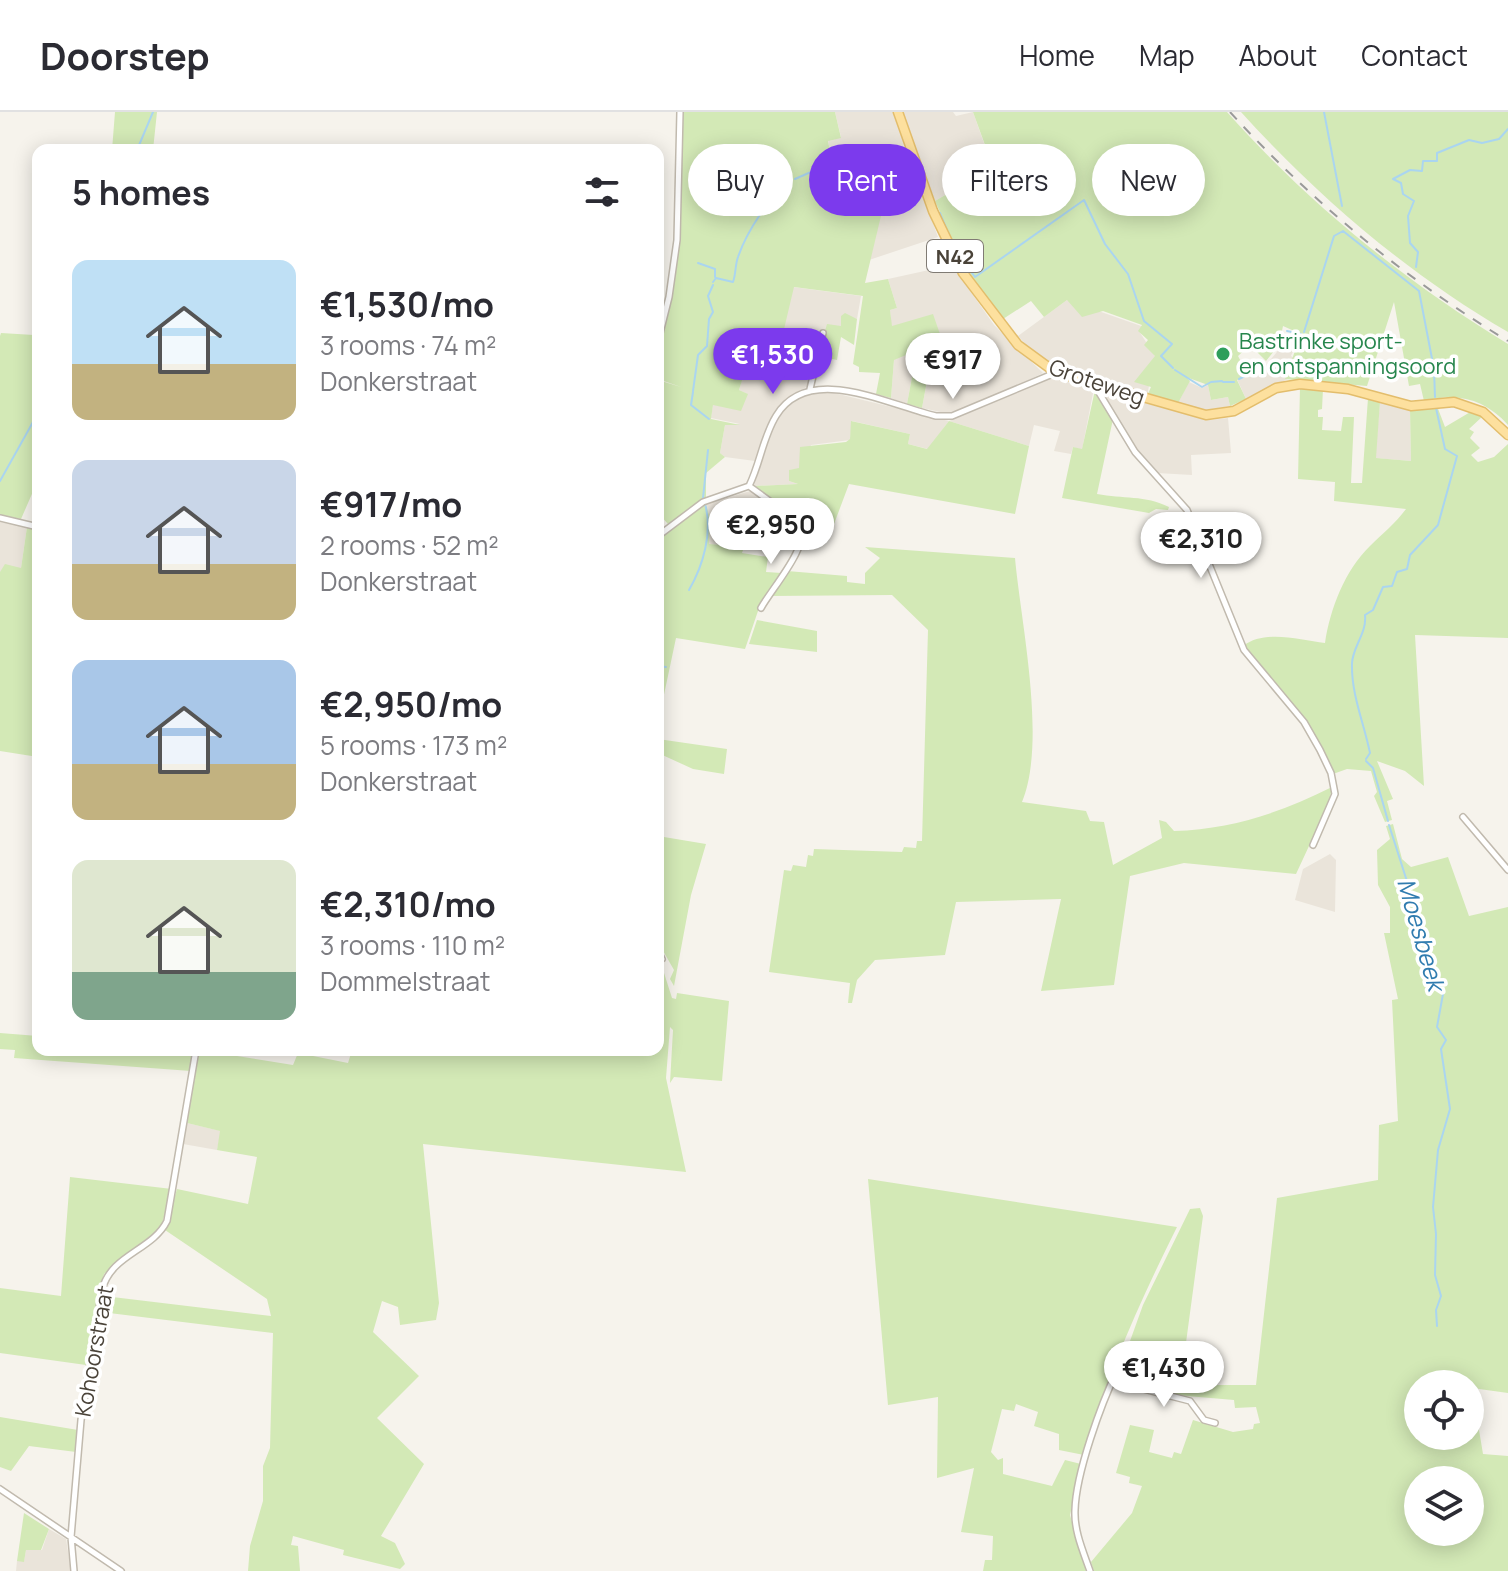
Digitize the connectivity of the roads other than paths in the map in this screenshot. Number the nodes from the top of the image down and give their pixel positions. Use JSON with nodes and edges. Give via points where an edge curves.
{"nodes":[{"id":1,"x":680,"y":112,"type":"edge"},
{"id":2,"x":898,"y":112,"type":"edge"},
{"id":3,"x":664,"y":309,"type":"edge"},
{"id":4,"x":823,"y":333,"type":"dead end"},
{"id":5,"x":1055,"y":372,"type":"junction"},
{"id":6,"x":1099,"y":386,"type":"junction"},
{"id":7,"x":810,"y":389,"type":"junction"},
{"id":8,"x":1508,"y":435,"type":"edge"},
{"id":9,"x":749,"y":486,"type":"junction"},
{"id":10,"x":0,"y":518,"type":"edge"},
{"id":11,"x":32,"y":526,"type":"edge"},
{"id":12,"x":664,"y":531,"type":"edge"},
{"id":13,"x":761,"y":608,"type":"dead end"},
{"id":14,"x":1463,"y":817,"type":"dead end"},
{"id":15,"x":1313,"y":845,"type":"dead end"},
{"id":16,"x":1508,"y":870,"type":"edge"},
{"id":17,"x":195,"y":1056,"type":"edge"},
{"id":18,"x":1117,"y":1371,"type":"dead end"},
{"id":19,"x":1112,"y":1381,"type":"junction"},
{"id":20,"x":1215,"y":1423,"type":"dead end"},
{"id":21,"x":0,"y":1489,"type":"edge"},
{"id":22,"x":71,"y":1537,"type":"junction"},
{"id":23,"x":74,"y":1571,"type":"edge"},
{"id":24,"x":121,"y":1571,"type":"edge"},
{"id":25,"x":1090,"y":1571,"type":"edge"}],
"edges":[{"from":1,"to":3,"type":"street","via":[[677,240]]},
{"from":2,"to":5,"type":"main road","name":"Groteweg","number":"N42","via":[[933,211],[963,273],[1018,345]]},
{"from":4,"to":7,"type":"street"},
{"from":5,"to":6,"type":"main road","name":"Groteweg","number":"N42"},
{"from":5,"to":7,"type":"street","via":[[965,413],[944,417]]},
{"from":6,"to":8,"type":"main road","name":"Groteweg","number":"N42","via":[[1206,415],[1234,411],[1288,385],[1341,387],[1411,406],[1454,402],[1476,408]]},
{"from":6,"to":15,"type":"street","via":[[1135,452],[1191,518],[1244,650],[1304,722],[1326,761],[1335,794]]},
{"from":7,"to":9,"type":"street","via":[[791,398],[776,416]]},
{"from":9,"to":12,"type":"street","via":[[696,506]]},
{"from":9,"to":13,"type":"street","via":[[804,531]]},
{"from":10,"to":11,"type":"street"},
{"from":14,"to":16,"type":"street"},
{"from":17,"to":22,"type":"street","name":"Kohoorstraat","via":[[167,1221],[119,1261],[104,1282],[81,1420]]},
{"from":18,"to":19,"type":"street"},
{"from":19,"to":20,"type":"street","via":[[1190,1401],[1204,1420]]},
{"from":19,"to":25,"type":"street","via":[[1075,1512]]},
{"from":21,"to":22,"type":"street"},
{"from":22,"to":23,"type":"street","name":"Kohoorstraat"},
{"from":22,"to":24,"type":"street"}]}
